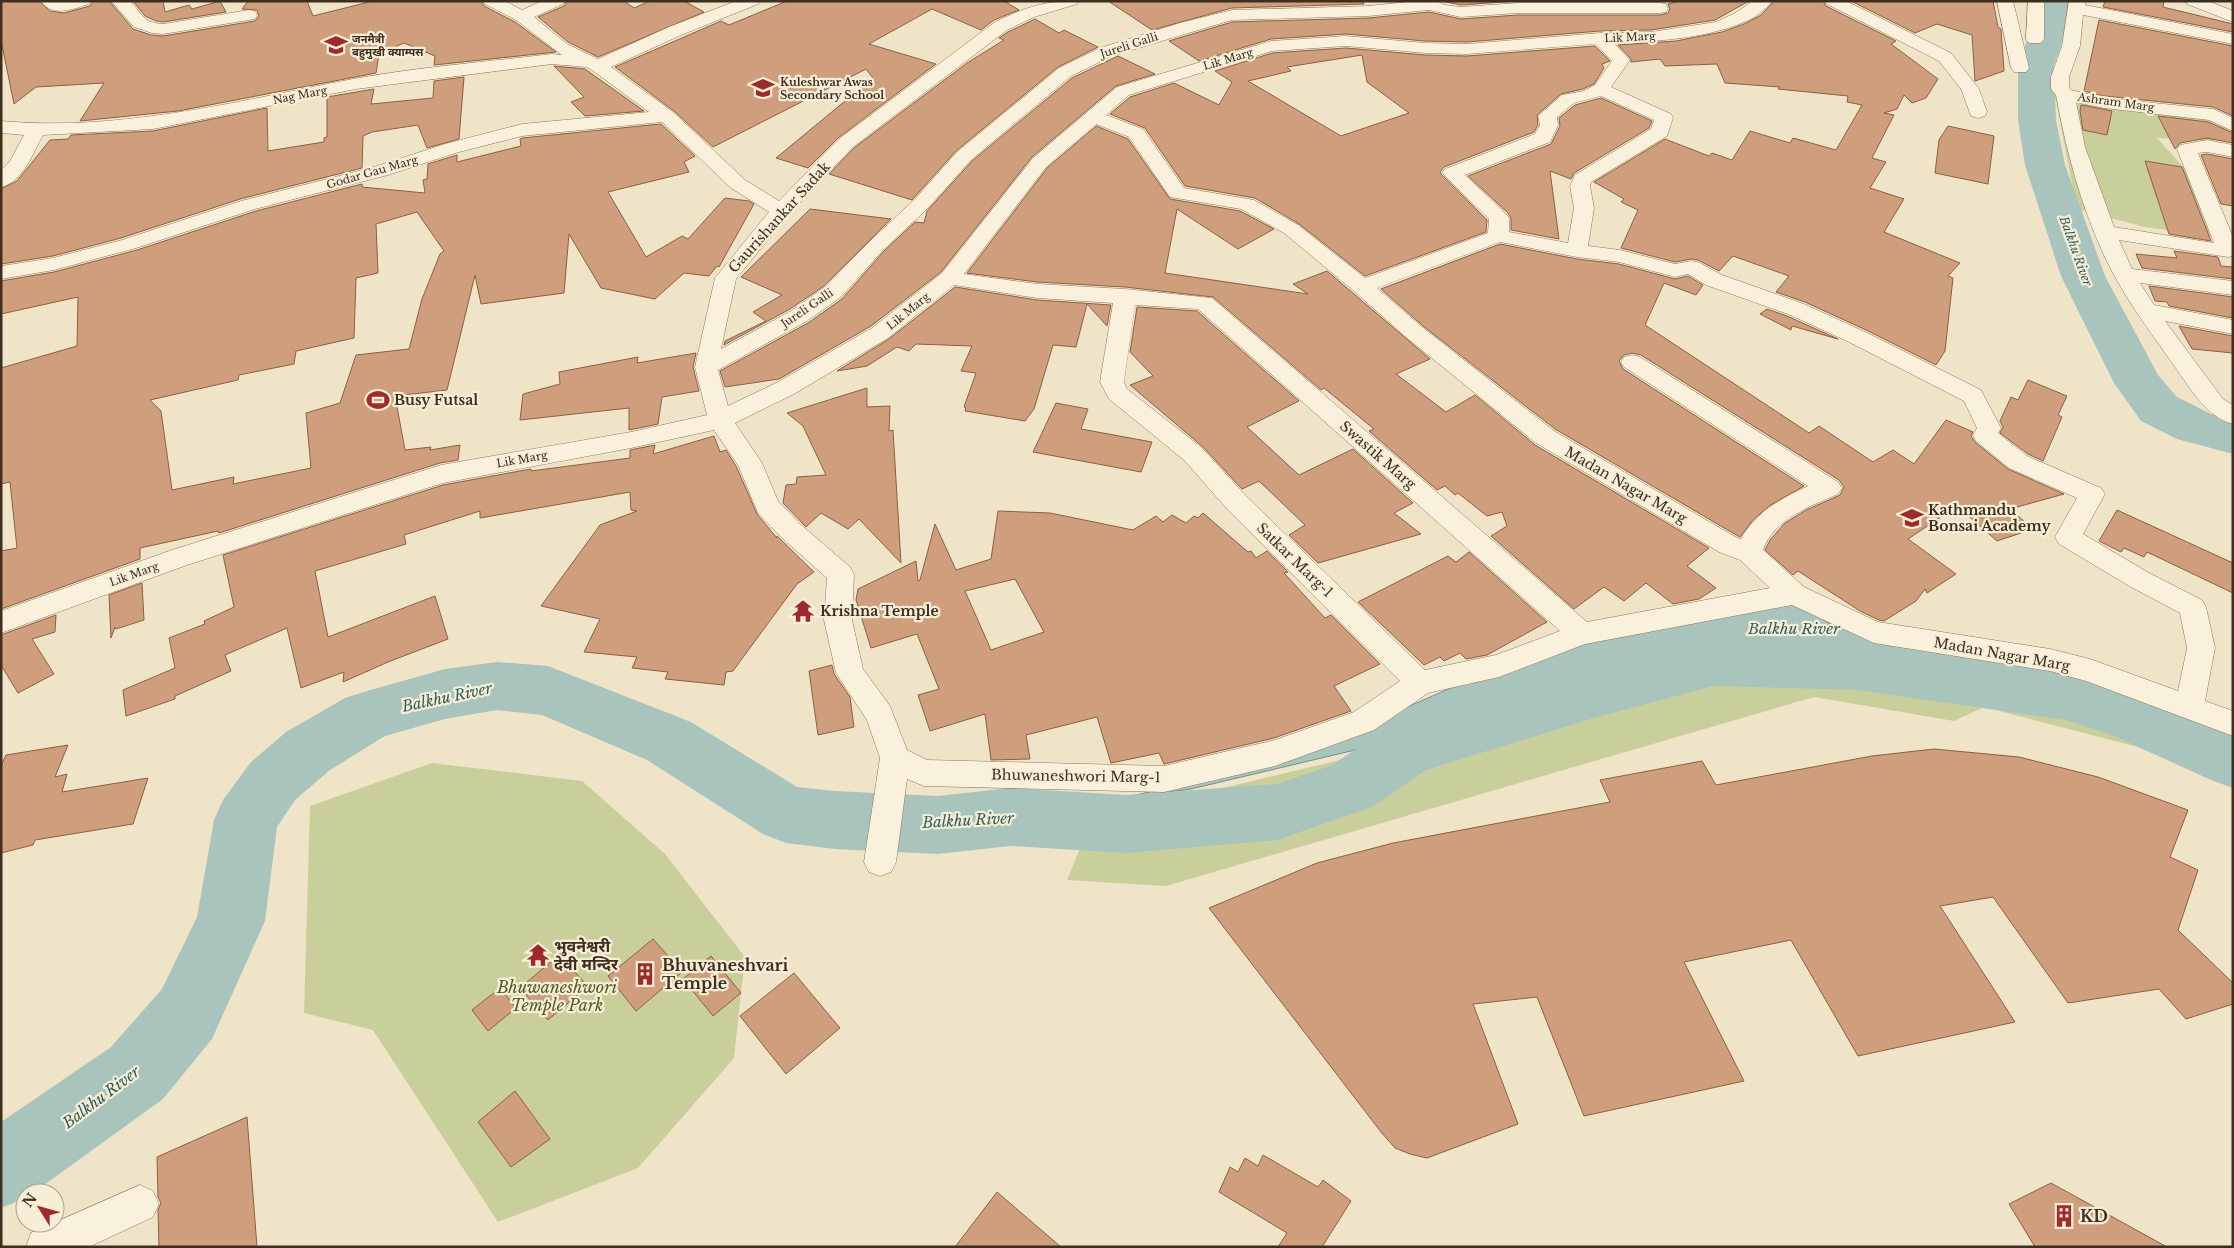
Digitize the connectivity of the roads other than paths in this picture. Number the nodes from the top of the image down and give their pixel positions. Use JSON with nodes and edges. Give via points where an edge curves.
{"nodes":[{"id":1,"x":49,"y":1,"type":"edge"},
{"id":2,"x":84,"y":1,"type":"edge"},
{"id":3,"x":119,"y":1,"type":"edge"},
{"id":4,"x":492,"y":1,"type":"edge"},
{"id":5,"x":557,"y":1,"type":"edge"},
{"id":6,"x":752,"y":1,"type":"edge"},
{"id":7,"x":1071,"y":1,"type":"edge"},
{"id":8,"x":1764,"y":1,"type":"edge"},
{"id":9,"x":1833,"y":1,"type":"edge"},
{"id":10,"x":2005,"y":1,"type":"edge"},
{"id":11,"x":2036,"y":1,"type":"edge"},
{"id":12,"x":2193,"y":1,"type":"edge"},
{"id":13,"x":1658,"y":5,"type":"edge"},
{"id":14,"x":2077,"y":5,"type":"edge"},
{"id":15,"x":249,"y":15,"type":"dead end"},
{"id":16,"x":522,"y":16,"type":"junction"},
{"id":17,"x":2233,"y":17,"type":"edge"},
{"id":18,"x":2011,"y":25,"type":"junction"},
{"id":19,"x":1694,"y":30,"type":"junction"},
{"id":20,"x":1600,"y":38,"type":"junction"},
{"id":21,"x":2233,"y":39,"type":"edge"},
{"id":22,"x":598,"y":66,"type":"junction"},
{"id":23,"x":2020,"y":68,"type":"dead end"},
{"id":24,"x":1601,"y":89,"type":"junction"},
{"id":25,"x":2064,"y":94,"type":"junction"},
{"id":26,"x":1978,"y":112,"type":"dead end"},
{"id":27,"x":666,"y":116,"type":"junction"},
{"id":28,"x":1094,"y":117,"type":"junction"},
{"id":29,"x":2233,"y":124,"type":"edge"},
{"id":30,"x":1,"y":128,"type":"edge"},
{"id":31,"x":36,"y":130,"type":"junction"},
{"id":32,"x":2233,"y":151,"type":"edge"},
{"id":33,"x":1,"y":181,"type":"edge"},
{"id":34,"x":781,"y":211,"type":"junction"},
{"id":35,"x":2105,"y":232,"type":"junction"},
{"id":36,"x":1498,"y":236,"type":"junction"},
{"id":37,"x":1577,"y":251,"type":"junction"},
{"id":38,"x":2230,"y":252,"type":"edge"},
{"id":39,"x":1,"y":273,"type":"edge"},
{"id":40,"x":2124,"y":274,"type":"junction"},
{"id":41,"x":950,"y":278,"type":"junction"},
{"id":42,"x":1362,"y":286,"type":"junction"},
{"id":43,"x":2233,"y":288,"type":"edge"},
{"id":44,"x":1125,"y":296,"type":"junction"},
{"id":45,"x":2146,"y":311,"type":"junction"},
{"id":46,"x":2233,"y":327,"type":"edge"},
{"id":47,"x":1632,"y":362,"type":"dead end"},
{"id":48,"x":706,"y":366,"type":"junction"},
{"id":49,"x":2233,"y":416,"type":"edge"},
{"id":50,"x":720,"y":420,"type":"junction"},
{"id":51,"x":1749,"y":553,"type":"junction"},
{"id":52,"x":1794,"y":594,"type":"junction"},
{"id":53,"x":1,"y":622,"type":"edge"},
{"id":54,"x":1582,"y":634,"type":"junction"},
{"id":55,"x":1420,"y":682,"type":"junction"},
{"id":56,"x":2190,"y":701,"type":"junction"},
{"id":57,"x":2233,"y":724,"type":"edge"},
{"id":58,"x":895,"y":758,"type":"junction"},
{"id":59,"x":880,"y":862,"type":"dead end"},
{"id":60,"x":140,"y":1204,"type":"dead end"},
{"id":61,"x":45,"y":1247,"type":"edge"}],
"edges":[{"from":1,"to":2,"type":"street","via":[[61,8]]},
{"from":3,"to":15,"type":"street","via":[[142,27],[148,29]]},
{"from":4,"to":16,"type":"street"},
{"from":5,"to":16,"type":"street"},
{"from":6,"to":22,"type":"street"},
{"from":7,"to":34,"type":"street","name":"Gaurishankar Sadak","via":[[1001,26],[846,143]]},
{"from":8,"to":19,"type":"street","name":"Lik Marg","via":[[1741,17],[1720,26]]},
{"from":9,"to":26,"type":"street","via":[[1945,56],[1976,100]]},
{"from":10,"to":18,"type":"street"},
{"from":11,"to":18,"type":"street","via":[[2035,34]]},
{"from":12,"to":17,"type":"street"},
{"from":13,"to":19,"type":"street","name":"Jureli Galli"},
{"from":13,"to":48,"type":"street","name":"Jureli Galli","via":[[1481,11],[1439,10],[1431,5],[1368,11],[1232,15],[1106,52],[1065,72],[964,156],[833,292],[799,316]]},
{"from":14,"to":21,"type":"street"},
{"from":14,"to":25,"type":"street","name":"Ashram Marg","via":[[2071,46],[2060,77],[2060,89]]},
{"from":16,"to":22,"type":"street","via":[[561,48]]},
{"from":18,"to":23,"type":"street"},
{"from":19,"to":20,"type":"street","name":"Lik Marg","via":[[1650,38]]},
{"from":20,"to":24,"type":"street","via":[[1621,60]]},
{"from":20,"to":28,"type":"street","name":"Lik Marg","via":[[1467,49],[1346,41],[1271,46],[1123,91]]},
{"from":22,"to":27,"type":"street"},
{"from":22,"to":31,"type":"street","name":"Nag Marg","via":[[552,59],[356,84],[153,123]]},
{"from":24,"to":36,"type":"street","via":[[1568,99],[1547,116],[1549,125],[1543,138],[1452,173],[1499,218]]},
{"from":24,"to":37,"type":"street","via":[[1664,118],[1660,132],[1582,179],[1584,208]]},
{"from":25,"to":29,"type":"street","name":"Ashram Marg","via":[[2213,115]]},
{"from":25,"to":35,"type":"street","via":[[2075,146]]},
{"from":27,"to":34,"type":"street","via":[[738,184]]},
{"from":27,"to":39,"type":"street","name":"Godar Gau Marg","via":[[522,130],[248,206],[129,244],[54,264]]},
{"from":28,"to":41,"type":"street","name":"Lik Marg","via":[[1040,162]]},
{"from":28,"to":42,"type":"street","name":"Madan Nagar Marg","via":[[1136,133],[1177,193],[1247,204],[1291,229]]},
{"from":30,"to":31,"type":"street","name":"Nag Marg"},
{"from":31,"to":33,"type":"street","via":[[18,164]]},
{"from":32,"to":38,"type":"street","via":[[2207,146],[2187,149]]},
{"from":34,"to":48,"type":"street","name":"Gaurishankar Sadak","via":[[726,278]]},
{"from":35,"to":38,"type":"street"},
{"from":35,"to":40,"type":"street"},
{"from":36,"to":37,"type":"street"},
{"from":36,"to":42,"type":"street"},
{"from":37,"to":56,"type":"street","via":[[1620,256],[1675,271],[1691,267],[1714,280],[1796,309],[1973,396],[1989,428],[1985,435],[1994,444],[2018,462],[2092,494],[2068,536],[2192,607],[2200,648]]},
{"from":40,"to":43,"type":"street"},
{"from":40,"to":45,"type":"street"},
{"from":41,"to":44,"type":"street","name":"Swastik Marg","via":[[1037,291]]},
{"from":41,"to":50,"type":"street","name":"Lik Marg","via":[[880,333],[786,388]]},
{"from":42,"to":51,"type":"street","name":"Madan Nagar Marg","via":[[1545,437],[1728,545]]},
{"from":44,"to":54,"type":"street","name":"Swastik Marg","via":[[1204,303]]},
{"from":44,"to":55,"type":"street","name":"Satkar Marg-1","via":[[1112,382],[1117,393],[1193,454],[1237,503]]},
{"from":45,"to":46,"type":"street"},
{"from":45,"to":49,"type":"street","via":[[2215,405]]},
{"from":47,"to":51,"type":"street","via":[[1829,488],[1799,500],[1765,524],[1752,540]]},
{"from":48,"to":50,"type":"street","name":"Gaurishankar Sadak"},
{"from":50,"to":53,"type":"street","name":"Lik Marg","via":[[632,440],[441,474],[178,558]]},
{"from":50,"to":58,"type":"street","name":"Gaurishankar Sadak","via":[[750,463],[767,506],[841,574],[838,620],[850,673],[880,715]]},
{"from":51,"to":52,"type":"street","name":"Madan Nagar Marg"},
{"from":52,"to":54,"type":"street"},
{"from":52,"to":56,"type":"street","name":"Madan Nagar Marg","via":[[1869,629],[2050,660]]},
{"from":54,"to":55,"type":"street","via":[[1499,666]]},
{"from":55,"to":58,"type":"street","name":"Bhuwaneshwori Marg-1","via":[[1364,720],[1274,753],[1164,779],[924,773]]},
{"from":56,"to":57,"type":"street","name":"Madan Nagar Marg"},
{"from":58,"to":59,"type":"street","name":"Gaurishankar Sadak"},
{"from":60,"to":61,"type":"street"}]}
